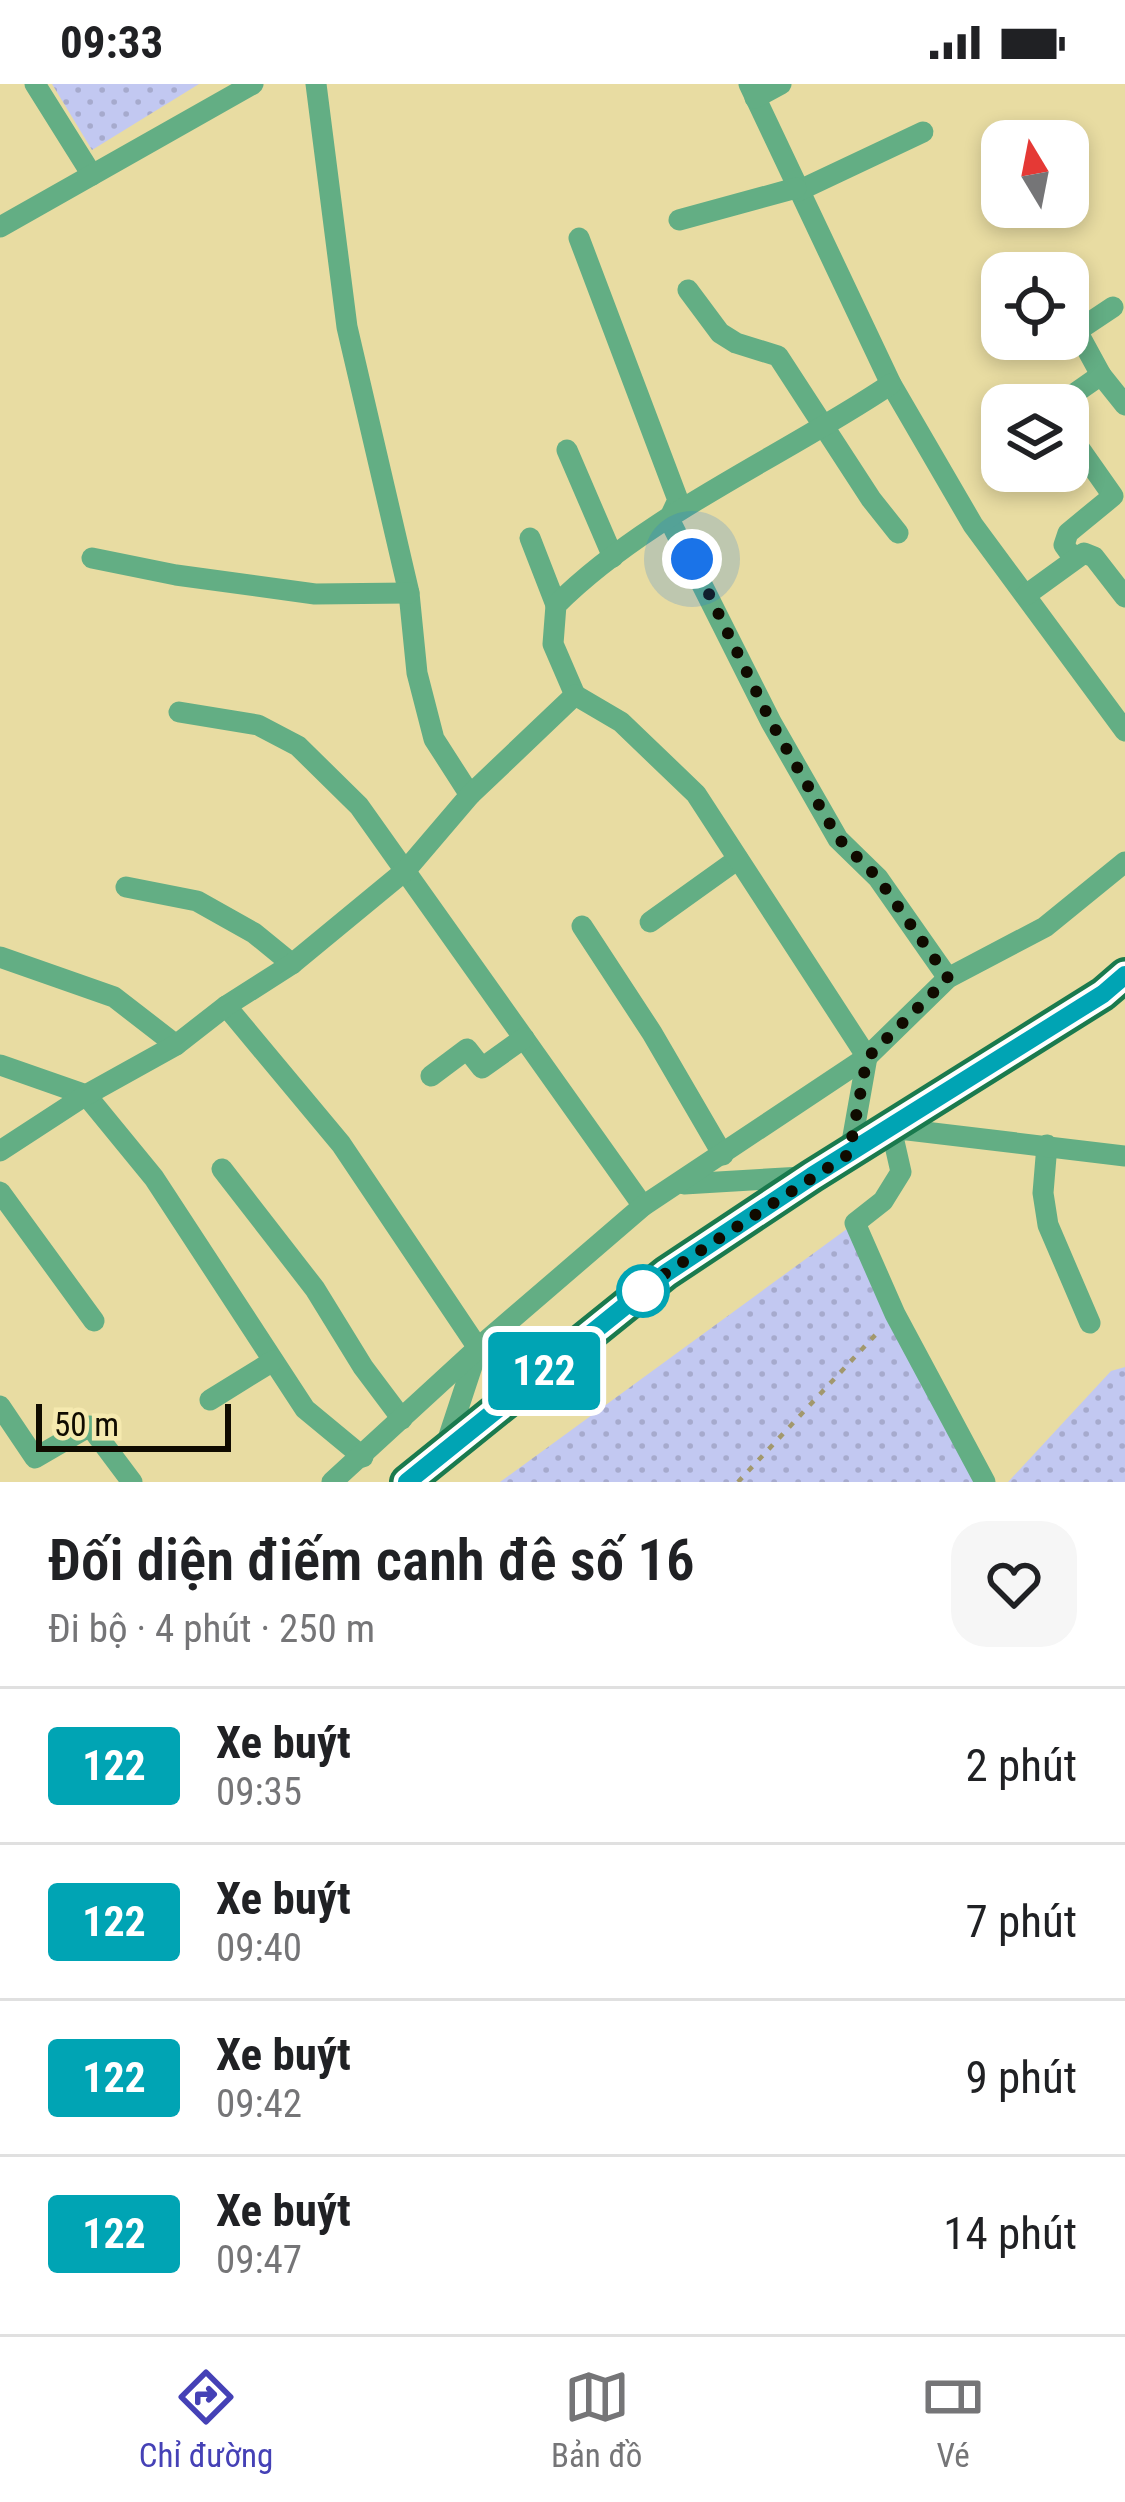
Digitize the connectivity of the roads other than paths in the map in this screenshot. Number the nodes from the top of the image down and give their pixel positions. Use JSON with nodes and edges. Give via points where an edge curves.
{"nodes":[{"id":1,"x":35,"y":84,"type":"edge"},
{"id":2,"x":253,"y":84,"type":"edge"},
{"id":3,"x":316,"y":84,"type":"edge"},
{"id":4,"x":781,"y":84,"type":"edge"},
{"id":5,"x":752,"y":91,"type":"edge"},
{"id":6,"x":923,"y":132,"type":"dead end"},
{"id":7,"x":92,"y":175,"type":"junction"},
{"id":8,"x":797,"y":190,"type":"junction"},
{"id":9,"x":680,"y":220,"type":"dead end"},
{"id":10,"x":0,"y":226,"type":"edge"},
{"id":11,"x":579,"y":238,"type":"dead end"},
{"id":12,"x":688,"y":290,"type":"dead end"},
{"id":13,"x":1113,"y":307,"type":"dead end"},
{"id":14,"x":1101,"y":375,"type":"junction"},
{"id":15,"x":891,"y":384,"type":"junction"},
{"id":16,"x":1088,"y":384,"type":"edge"},
{"id":17,"x":1125,"y":405,"type":"edge"},
{"id":18,"x":825,"y":429,"type":"junction"},
{"id":19,"x":567,"y":450,"type":"dead end"},
{"id":20,"x":1089,"y":462,"type":"edge"},
{"id":21,"x":669,"y":519,"type":"junction"},
{"id":22,"x":898,"y":533,"type":"dead end"},
{"id":23,"x":530,"y":538,"type":"dead end"},
{"id":24,"x":92,"y":557,"type":"dead end"},
{"id":25,"x":613,"y":557,"type":"junction"},
{"id":26,"x":1074,"y":559,"type":"junction"},
{"id":27,"x":409,"y":593,"type":"junction"},
{"id":28,"x":1026,"y":596,"type":"junction"},
{"id":29,"x":1125,"y":597,"type":"edge"},
{"id":30,"x":556,"y":605,"type":"junction"},
{"id":31,"x":575,"y":695,"type":"junction"},
{"id":32,"x":179,"y":712,"type":"dead end"},
{"id":33,"x":1125,"y":731,"type":"edge"},
{"id":34,"x":470,"y":795,"type":"junction"},
{"id":35,"x":738,"y":859,"type":"junction"},
{"id":36,"x":1125,"y":862,"type":"edge"},
{"id":37,"x":406,"y":870,"type":"junction"},
{"id":38,"x":126,"y":887,"type":"dead end"},
{"id":39,"x":650,"y":922,"type":"dead end"},
{"id":40,"x":582,"y":926,"type":"dead end"},
{"id":41,"x":0,"y":957,"type":"edge"},
{"id":42,"x":292,"y":964,"type":"junction"},
{"id":43,"x":1125,"y":975,"type":"edge"},
{"id":44,"x":948,"y":978,"type":"junction"},
{"id":45,"x":226,"y":1006,"type":"junction"},
{"id":46,"x":524,"y":1038,"type":"junction"},
{"id":47,"x":176,"y":1045,"type":"junction"},
{"id":48,"x":867,"y":1058,"type":"junction"},
{"id":49,"x":0,"y":1065,"type":"edge"},
{"id":50,"x":431,"y":1076,"type":"dead end"},
{"id":51,"x":86,"y":1095,"type":"junction"},
{"id":52,"x":891,"y":1128,"type":"junction"},
{"id":53,"x":1047,"y":1145,"type":"junction"},
{"id":54,"x":0,"y":1151,"type":"edge"},
{"id":55,"x":849,"y":1154,"type":"junction"},
{"id":56,"x":723,"y":1155,"type":"junction"},
{"id":57,"x":1125,"y":1156,"type":"edge"},
{"id":58,"x":223,"y":1168,"type":"dead end"},
{"id":59,"x":812,"y":1176,"type":"junction"},
{"id":60,"x":683,"y":1184,"type":"junction"},
{"id":61,"x":0,"y":1192,"type":"edge"},
{"id":62,"x":644,"y":1206,"type":"junction"},
{"id":63,"x":94,"y":1321,"type":"dead end"},
{"id":64,"x":1090,"y":1323,"type":"dead end"},
{"id":65,"x":478,"y":1348,"type":"junction"},
{"id":66,"x":273,"y":1361,"type":"junction"},
{"id":67,"x":210,"y":1400,"type":"dead end"},
{"id":68,"x":0,"y":1406,"type":"edge"},
{"id":69,"x":403,"y":1419,"type":"junction"},
{"id":70,"x":444,"y":1451,"type":"junction"},
{"id":71,"x":363,"y":1456,"type":"junction"},
{"id":72,"x":132,"y":1482,"type":"edge"},
{"id":73,"x":332,"y":1482,"type":"edge"},
{"id":74,"x":407,"y":1482,"type":"edge"},
{"id":75,"x":985,"y":1482,"type":"edge"}],
"edges":[{"from":1,"to":7,"type":"street"},
{"from":2,"to":7,"type":"street"},
{"from":3,"to":27,"type":"street","via":[[347,328]]},
{"from":4,"to":5,"type":"street"},
{"from":5,"to":8,"type":"street"},
{"from":6,"to":8,"type":"street"},
{"from":7,"to":10,"type":"street"},
{"from":8,"to":9,"type":"street"},
{"from":8,"to":15,"type":"street"},
{"from":11,"to":21,"type":"street","via":[[678,500]]},
{"from":12,"to":18,"type":"street","via":[[720,333],[778,356]]},
{"from":13,"to":14,"type":"street","via":[[1077,331]]},
{"from":14,"to":16,"type":"street"},
{"from":14,"to":17,"type":"street"},
{"from":15,"to":18,"type":"street"},
{"from":15,"to":28,"type":"street","via":[[973,525]]},
{"from":18,"to":21,"type":"street"},
{"from":18,"to":22,"type":"street"},
{"from":19,"to":25,"type":"street"},
{"from":20,"to":26,"type":"street","via":[[1113,496],[1068,533],[1064,545]]},
{"from":21,"to":25,"type":"street"},
{"from":21,"to":44,"type":"street","via":[[838,838],[878,878]]},
{"from":23,"to":30,"type":"street"},
{"from":24,"to":27,"type":"street","via":[[315,594]]},
{"from":25,"to":30,"type":"street"},
{"from":26,"to":28,"type":"street"},
{"from":26,"to":29,"type":"street","via":[[1094,556]]},
{"from":27,"to":34,"type":"street","via":[[434,739]]},
{"from":28,"to":33,"type":"street"},
{"from":30,"to":31,"type":"street","via":[[553,644]]},
{"from":31,"to":34,"type":"street"},
{"from":31,"to":35,"type":"street","via":[[621,722],[696,794]]},
{"from":32,"to":37,"type":"street","via":[[258,724],[298,746],[359,806]]},
{"from":34,"to":37,"type":"street"},
{"from":35,"to":39,"type":"street"},
{"from":35,"to":48,"type":"street"},
{"from":36,"to":44,"type":"street","via":[[1045,927]]},
{"from":37,"to":42,"type":"street"},
{"from":37,"to":46,"type":"street"},
{"from":38,"to":42,"type":"street","via":[[197,901]]},
{"from":40,"to":56,"type":"street"},
{"from":41,"to":47,"type":"street","via":[[114,997]]},
{"from":42,"to":45,"type":"street"},
{"from":43,"to":52,"type":"main road"},
{"from":44,"to":48,"type":"street"},
{"from":45,"to":47,"type":"street"},
{"from":45,"to":65,"type":"street","via":[[341,1144]]},
{"from":46,"to":50,"type":"street","via":[[482,1068],[467,1049]]},
{"from":46,"to":62,"type":"street"},
{"from":47,"to":51,"type":"street"},
{"from":48,"to":55,"type":"street"},
{"from":48,"to":56,"type":"street"},
{"from":49,"to":51,"type":"street"},
{"from":51,"to":54,"type":"street"},
{"from":51,"to":66,"type":"street","via":[[154,1178]]},
{"from":52,"to":53,"type":"street"},
{"from":52,"to":55,"type":"main road"},
{"from":52,"to":75,"type":"street","via":[[901,1172],[883,1201],[855,1223]]},
{"from":53,"to":57,"type":"street"},
{"from":53,"to":64,"type":"street","via":[[1048,1225]]},
{"from":55,"to":59,"type":"main road"},
{"from":56,"to":60,"type":"street"},
{"from":58,"to":69,"type":"street"},
{"from":59,"to":60,"type":"street"},
{"from":59,"to":70,"type":"main road","via":[[666,1273]]},
{"from":60,"to":62,"type":"street"},
{"from":61,"to":63,"type":"street"},
{"from":62,"to":65,"type":"street"},
{"from":65,"to":69,"type":"street"},
{"from":65,"to":70,"type":"street"},
{"from":66,"to":67,"type":"street"},
{"from":66,"to":71,"type":"street","via":[[305,1409]]},
{"from":68,"to":72,"type":"street","via":[[35,1458],[90,1426]]},
{"from":69,"to":71,"type":"street"},
{"from":70,"to":74,"type":"main road"},
{"from":71,"to":73,"type":"street"}]}
